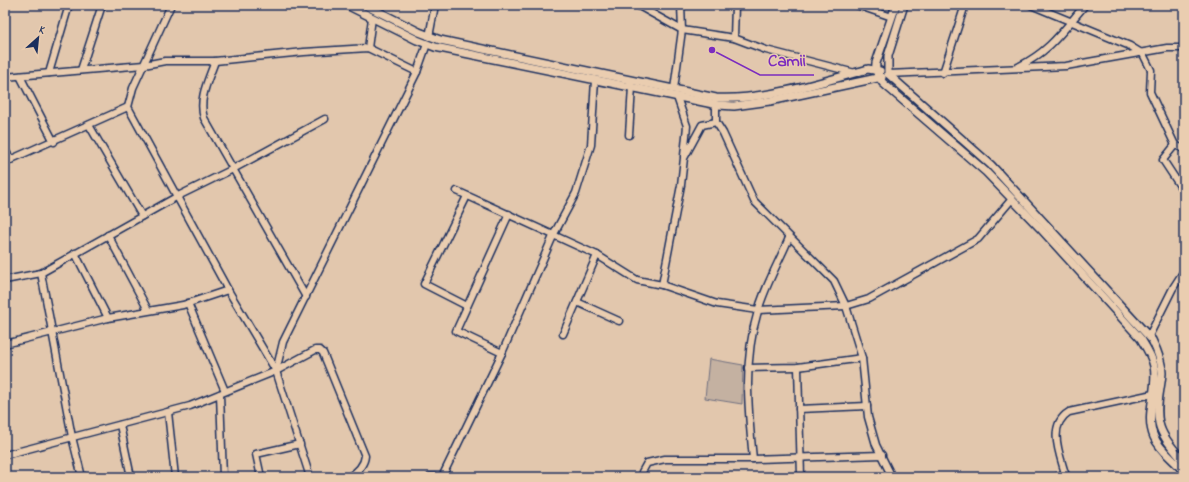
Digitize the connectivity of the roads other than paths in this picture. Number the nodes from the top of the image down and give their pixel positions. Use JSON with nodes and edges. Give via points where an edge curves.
{"nodes":[{"id":1,"x":69,"y":5,"type":"edge"},
{"id":2,"x":102,"y":5,"type":"edge"},
{"id":3,"x":170,"y":5,"type":"edge"},
{"id":4,"x":347,"y":5,"type":"edge"},
{"id":5,"x":366,"y":5,"type":"edge"},
{"id":6,"x":435,"y":5,"type":"edge"},
{"id":7,"x":637,"y":5,"type":"edge"},
{"id":8,"x":681,"y":5,"type":"edge"},
{"id":9,"x":735,"y":5,"type":"edge"},
{"id":10,"x":857,"y":5,"type":"edge"},
{"id":11,"x":896,"y":5,"type":"edge"},
{"id":12,"x":904,"y":5,"type":"edge"},
{"id":13,"x":965,"y":5,"type":"edge"},
{"id":14,"x":1031,"y":5,"type":"edge"},
{"id":15,"x":1084,"y":5,"type":"edge"},
{"id":16,"x":892,"y":17,"type":"junction"},
{"id":17,"x":372,"y":18,"type":"junction"},
{"id":18,"x":1070,"y":22,"type":"junction"},
{"id":19,"x":682,"y":30,"type":"junction"},
{"id":20,"x":887,"y":31,"type":"junction"},
{"id":21,"x":894,"y":33,"type":"junction"},
{"id":22,"x":430,"y":37,"type":"junction"},
{"id":23,"x":734,"y":38,"type":"junction"},
{"id":24,"x":427,"y":44,"type":"junction"},
{"id":25,"x":368,"y":48,"type":"junction"},
{"id":26,"x":1184,"y":48,"type":"edge"},
{"id":27,"x":1143,"y":54,"type":"junction"},
{"id":28,"x":215,"y":61,"type":"junction"},
{"id":29,"x":144,"y":65,"type":"junction"},
{"id":30,"x":876,"y":69,"type":"junction"},
{"id":31,"x":1015,"y":69,"type":"junction"},
{"id":32,"x":81,"y":70,"type":"junction"},
{"id":33,"x":417,"y":72,"type":"junction"},
{"id":34,"x":943,"y":72,"type":"junction"},
{"id":35,"x":50,"y":73,"type":"junction"},
{"id":36,"x":855,"y":73,"type":"junction"},
{"id":37,"x":888,"y":74,"type":"junction"},
{"id":38,"x":20,"y":76,"type":"junction"},
{"id":39,"x":5,"y":77,"type":"edge"},
{"id":40,"x":880,"y":79,"type":"junction"},
{"id":41,"x":595,"y":80,"type":"junction"},
{"id":42,"x":632,"y":87,"type":"junction"},
{"id":43,"x":674,"y":89,"type":"junction"},
{"id":44,"x":677,"y":97,"type":"junction"},
{"id":45,"x":716,"y":105,"type":"junction"},
{"id":46,"x":128,"y":107,"type":"junction"},
{"id":47,"x":325,"y":119,"type":"dead end"},
{"id":48,"x":716,"y":122,"type":"junction"},
{"id":49,"x":89,"y":126,"type":"junction"},
{"id":50,"x":629,"y":135,"type":"dead end"},
{"id":51,"x":54,"y":142,"type":"junction"},
{"id":52,"x":1175,"y":145,"type":"junction"},
{"id":53,"x":1184,"y":149,"type":"edge"},
{"id":54,"x":5,"y":150,"type":"edge"},
{"id":55,"x":684,"y":158,"type":"junction"},
{"id":56,"x":8,"y":161,"type":"edge"},
{"id":57,"x":233,"y":169,"type":"junction"},
{"id":58,"x":456,"y":191,"type":"dead end"},
{"id":59,"x":1184,"y":192,"type":"edge"},
{"id":60,"x":178,"y":196,"type":"junction"},
{"id":61,"x":467,"y":196,"type":"junction"},
{"id":62,"x":1012,"y":199,"type":"junction"},
{"id":63,"x":509,"y":214,"type":"junction"},
{"id":64,"x":142,"y":216,"type":"junction"},
{"id":65,"x":554,"y":234,"type":"junction"},
{"id":66,"x":108,"y":235,"type":"junction"},
{"id":67,"x":789,"y":238,"type":"junction"},
{"id":68,"x":75,"y":253,"type":"junction"},
{"id":69,"x":597,"y":255,"type":"junction"},
{"id":70,"x":1184,"y":271,"type":"edge"},
{"id":71,"x":41,"y":273,"type":"junction"},
{"id":72,"x":5,"y":280,"type":"edge"},
{"id":73,"x":662,"y":285,"type":"junction"},
{"id":74,"x":228,"y":290,"type":"junction"},
{"id":75,"x":306,"y":297,"type":"junction"},
{"id":76,"x":577,"y":302,"type":"junction"},
{"id":77,"x":188,"y":303,"type":"junction"},
{"id":78,"x":467,"y":306,"type":"junction"},
{"id":79,"x":846,"y":306,"type":"junction"},
{"id":80,"x":148,"y":310,"type":"junction"},
{"id":81,"x":758,"y":310,"type":"junction"},
{"id":82,"x":108,"y":318,"type":"junction"},
{"id":83,"x":619,"y":321,"type":"dead end"},
{"id":84,"x":53,"y":332,"type":"junction"},
{"id":85,"x":563,"y":334,"type":"dead end"},
{"id":86,"x":1148,"y":336,"type":"junction"},
{"id":87,"x":5,"y":344,"type":"edge"},
{"id":88,"x":502,"y":353,"type":"junction"},
{"id":89,"x":862,"y":358,"type":"junction"},
{"id":90,"x":798,"y":367,"type":"junction"},
{"id":91,"x":748,"y":368,"type":"junction"},
{"id":92,"x":276,"y":370,"type":"junction"},
{"id":93,"x":222,"y":393,"type":"junction"},
{"id":94,"x":1153,"y":394,"type":"junction"},
{"id":95,"x":867,"y":406,"type":"junction"},
{"id":96,"x":799,"y":409,"type":"junction"},
{"id":97,"x":168,"y":412,"type":"junction"},
{"id":98,"x":120,"y":424,"type":"junction"},
{"id":99,"x":72,"y":437,"type":"junction"},
{"id":100,"x":300,"y":444,"type":"junction"},
{"id":101,"x":5,"y":455,"type":"edge"},
{"id":102,"x":882,"y":456,"type":"junction"},
{"id":103,"x":801,"y":458,"type":"junction"},
{"id":104,"x":753,"y":459,"type":"junction"},
{"id":105,"x":1184,"y":462,"type":"edge"},
{"id":106,"x":1184,"y":472,"type":"edge"},
{"id":107,"x":1066,"y":475,"type":"edge"},
{"id":108,"x":82,"y":477,"type":"edge"},
{"id":109,"x":131,"y":477,"type":"edge"},
{"id":110,"x":174,"y":477,"type":"edge"},
{"id":111,"x":224,"y":477,"type":"edge"},
{"id":112,"x":261,"y":477,"type":"edge"},
{"id":113,"x":310,"y":477,"type":"edge"},
{"id":114,"x":349,"y":477,"type":"edge"},
{"id":115,"x":430,"y":477,"type":"edge"},
{"id":116,"x":438,"y":477,"type":"edge"},
{"id":117,"x":442,"y":477,"type":"edge"},
{"id":118,"x":642,"y":477,"type":"edge"},
{"id":119,"x":801,"y":477,"type":"edge"},
{"id":120,"x":892,"y":477,"type":"edge"},
{"id":121,"x":1056,"y":477,"type":"edge"}],
"edges":[{"from":1,"to":35,"type":"street"},
{"from":2,"to":32,"type":"street"},
{"from":3,"to":29,"type":"street"},
{"from":4,"to":17,"type":"street"},
{"from":5,"to":22,"type":"street"},
{"from":6,"to":22,"type":"street"},
{"from":7,"to":19,"type":"street"},
{"from":8,"to":19,"type":"street"},
{"from":9,"to":23,"type":"street"},
{"from":10,"to":16,"type":"street"},
{"from":11,"to":16,"type":"street"},
{"from":12,"to":21,"type":"street"},
{"from":13,"to":34,"type":"street"},
{"from":14,"to":18,"type":"street"},
{"from":15,"to":18,"type":"street"},
{"from":16,"to":20,"type":"street"},
{"from":17,"to":24,"type":"street"},
{"from":17,"to":25,"type":"street"},
{"from":18,"to":27,"type":"street","via":[[1130,46]]},
{"from":18,"to":31,"type":"street","via":[[1048,49]]},
{"from":19,"to":23,"type":"street"},
{"from":19,"to":43,"type":"street"},
{"from":20,"to":21,"type":"street"},
{"from":20,"to":30,"type":"street"},
{"from":21,"to":37,"type":"street","via":[[886,69]]},
{"from":22,"to":24,"type":"street"},
{"from":22,"to":43,"type":"street"},
{"from":23,"to":36,"type":"street","via":[[766,50]]},
{"from":24,"to":33,"type":"street"},
{"from":24,"to":41,"type":"street"},
{"from":25,"to":28,"type":"street"},
{"from":25,"to":33,"type":"street"},
{"from":26,"to":27,"type":"street","via":[[1167,48]]},
{"from":27,"to":31,"type":"street","via":[[1066,66]]},
{"from":27,"to":52,"type":"street","via":[[1151,70],[1150,92]]},
{"from":28,"to":29,"type":"street","via":[[165,61]]},
{"from":28,"to":57,"type":"street","via":[[203,94],[202,109],[206,122]]},
{"from":29,"to":32,"type":"street"},
{"from":29,"to":46,"type":"street","via":[[133,88]]},
{"from":30,"to":36,"type":"street"},
{"from":30,"to":37,"type":"street"},
{"from":30,"to":40,"type":"street"},
{"from":31,"to":34,"type":"street"},
{"from":32,"to":35,"type":"street"},
{"from":33,"to":75,"type":"street"},
{"from":34,"to":37,"type":"street"},
{"from":35,"to":38,"type":"street"},
{"from":36,"to":43,"type":"street","via":[[744,98],[716,98]]},
{"from":37,"to":40,"type":"street"},
{"from":37,"to":86,"type":"street","via":[[991,165]]},
{"from":38,"to":39,"type":"street"},
{"from":38,"to":51,"type":"street"},
{"from":40,"to":45,"type":"street","via":[[770,101],[734,106]]},
{"from":40,"to":62,"type":"street","via":[[986,172]]},
{"from":41,"to":42,"type":"street"},
{"from":41,"to":65,"type":"street","via":[[592,138],[587,163],[576,193]]},
{"from":42,"to":44,"type":"street"},
{"from":42,"to":50,"type":"street"},
{"from":43,"to":44,"type":"street"},
{"from":44,"to":45,"type":"street"},
{"from":44,"to":55,"type":"street","via":[[687,126]]},
{"from":45,"to":48,"type":"street"},
{"from":46,"to":49,"type":"street"},
{"from":46,"to":60,"type":"street"},
{"from":47,"to":57,"type":"street"},
{"from":48,"to":55,"type":"street","via":[[702,125]]},
{"from":48,"to":67,"type":"street","via":[[754,201]]},
{"from":49,"to":51,"type":"street"},
{"from":49,"to":64,"type":"street"},
{"from":51,"to":56,"type":"street"},
{"from":52,"to":53,"type":"street"},
{"from":52,"to":59,"type":"street","via":[[1163,160]]},
{"from":54,"to":56,"type":"street"},
{"from":55,"to":73,"type":"street"},
{"from":57,"to":60,"type":"street"},
{"from":57,"to":75,"type":"street"},
{"from":58,"to":61,"type":"street"},
{"from":60,"to":64,"type":"street"},
{"from":60,"to":74,"type":"street"},
{"from":61,"to":63,"type":"street"},
{"from":61,"to":78,"type":"street","via":[[424,284]]},
{"from":62,"to":79,"type":"street","via":[[978,239],[869,299]]},
{"from":62,"to":94,"type":"street","via":[[1141,339],[1155,367]]},
{"from":63,"to":65,"type":"street"},
{"from":63,"to":78,"type":"street"},
{"from":64,"to":66,"type":"street"},
{"from":65,"to":69,"type":"street"},
{"from":65,"to":88,"type":"street"},
{"from":66,"to":68,"type":"street"},
{"from":66,"to":80,"type":"street"},
{"from":67,"to":79,"type":"street","via":[[834,281]]},
{"from":67,"to":81,"type":"street"},
{"from":68,"to":71,"type":"street"},
{"from":68,"to":82,"type":"street"},
{"from":69,"to":73,"type":"street","via":[[637,280]]},
{"from":69,"to":76,"type":"street"},
{"from":70,"to":86,"type":"street"},
{"from":71,"to":72,"type":"street"},
{"from":71,"to":84,"type":"street"},
{"from":73,"to":81,"type":"street","via":[[717,304]]},
{"from":74,"to":77,"type":"street"},
{"from":74,"to":92,"type":"street"},
{"from":75,"to":92,"type":"street","via":[[283,342]]},
{"from":76,"to":83,"type":"street"},
{"from":76,"to":85,"type":"street"},
{"from":77,"to":80,"type":"street"},
{"from":77,"to":93,"type":"street"},
{"from":78,"to":88,"type":"street","via":[[456,331]]},
{"from":79,"to":81,"type":"street"},
{"from":79,"to":89,"type":"street"},
{"from":80,"to":82,"type":"street"},
{"from":81,"to":91,"type":"street"},
{"from":82,"to":84,"type":"street"},
{"from":84,"to":87,"type":"street"},
{"from":84,"to":99,"type":"street"},
{"from":86,"to":105,"type":"street","via":[[1161,361],[1158,422],[1162,433]]},
{"from":88,"to":117,"type":"street"},
{"from":89,"to":90,"type":"street"},
{"from":89,"to":95,"type":"street"},
{"from":90,"to":91,"type":"street"},
{"from":90,"to":96,"type":"street"},
{"from":91,"to":104,"type":"street","via":[[747,395]]},
{"from":92,"to":93,"type":"street"},
{"from":92,"to":100,"type":"street"},
{"from":92,"to":114,"type":"street","via":[[315,350],[323,353],[365,456],[364,462]]},
{"from":93,"to":97,"type":"street"},
{"from":93,"to":111,"type":"street"},
{"from":94,"to":106,"type":"street","via":[[1151,416],[1154,436],[1161,448]]},
{"from":94,"to":107,"type":"street","via":[[1069,412],[1063,417],[1057,426],[1057,441]]},
{"from":95,"to":96,"type":"street"},
{"from":95,"to":102,"type":"street","via":[[868,417]]},
{"from":96,"to":103,"type":"street"},
{"from":97,"to":98,"type":"street"},
{"from":97,"to":110,"type":"street"},
{"from":98,"to":99,"type":"street"},
{"from":98,"to":109,"type":"street"},
{"from":99,"to":101,"type":"street"},
{"from":99,"to":108,"type":"street"},
{"from":100,"to":112,"type":"street","via":[[256,454]]},
{"from":100,"to":113,"type":"street"},
{"from":102,"to":103,"type":"street"},
{"from":102,"to":120,"type":"street"},
{"from":103,"to":104,"type":"street"},
{"from":103,"to":119,"type":"street"},
{"from":104,"to":118,"type":"street","via":[[665,459],[647,463]]},
{"from":107,"to":121,"type":"street"},
{"from":115,"to":116,"type":"street"}]}
